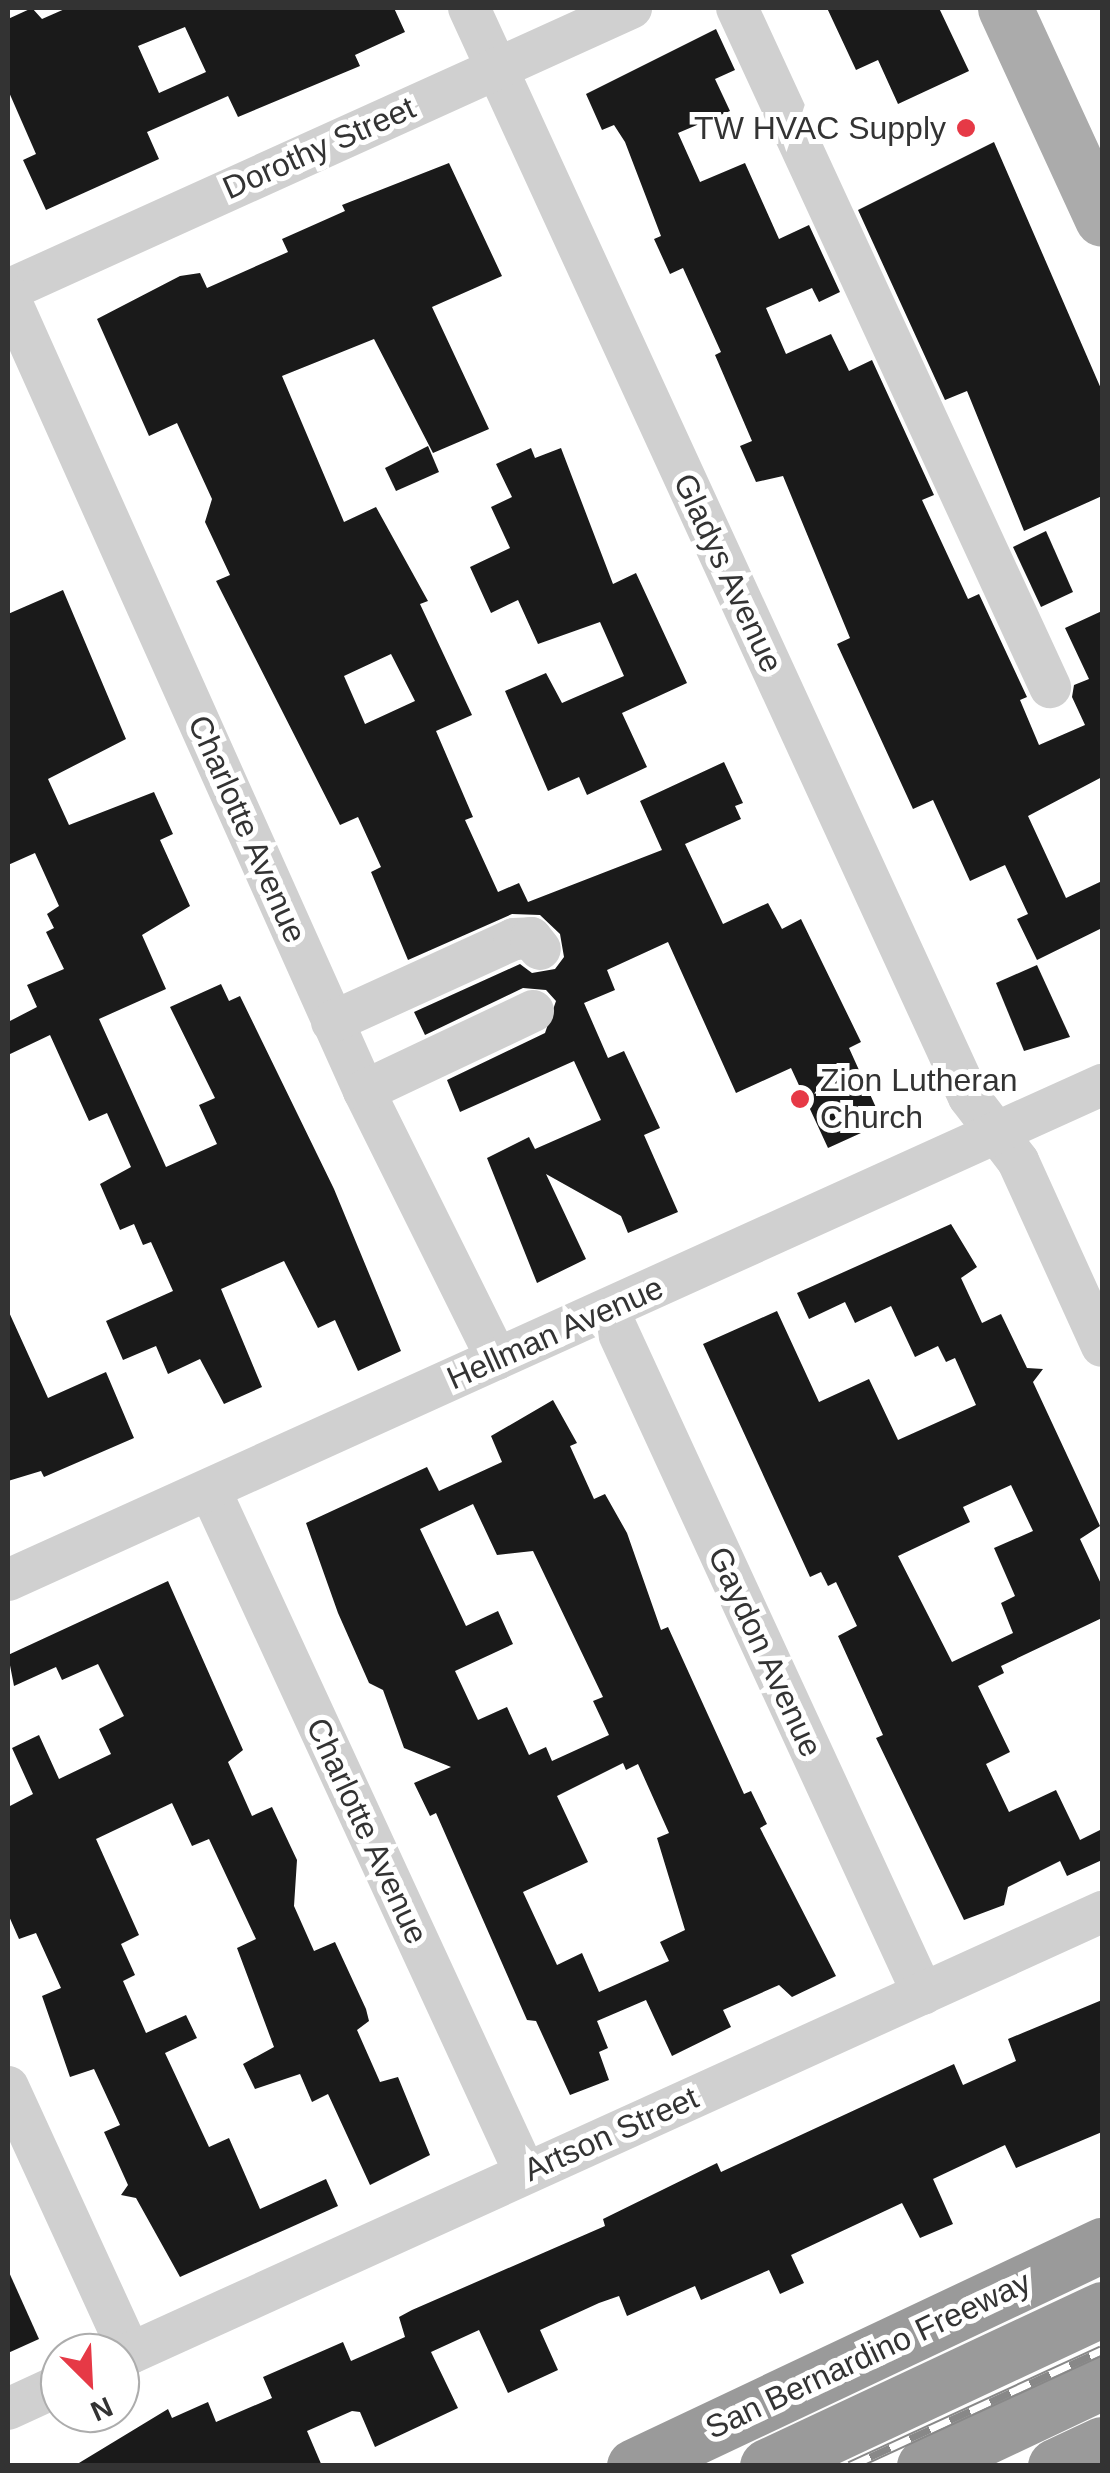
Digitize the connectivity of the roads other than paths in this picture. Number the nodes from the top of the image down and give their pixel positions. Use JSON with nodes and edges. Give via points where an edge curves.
{"nodes":[{"id":1,"x":469,"y":8,"type":"edge"},
{"id":2,"x":631,"y":8,"type":"edge"},
{"id":3,"x":736,"y":8,"type":"edge"},
{"id":4,"x":1005,"y":8,"type":"edge"},
{"id":5,"x":496,"y":68,"type":"junction"},
{"id":6,"x":1102,"y":219,"type":"edge"},
{"id":7,"x":8,"y":292,"type":"edge"},
{"id":8,"x":1050,"y":686,"type":"dead end"},
{"id":9,"x":540,"y":949,"type":"dead end"},
{"id":10,"x":533,"y":1011,"type":"dead end"},
{"id":11,"x":332,"y":1022,"type":"junction"},
{"id":12,"x":1102,"y":1085,"type":"edge"},
{"id":13,"x":364,"y":1091,"type":"junction"},
{"id":14,"x":995,"y":1134,"type":"junction"},
{"id":15,"x":608,"y":1310,"type":"junction"},
{"id":16,"x":1102,"y":1346,"type":"edge"},
{"id":17,"x":497,"y":1359,"type":"junction"},
{"id":18,"x":210,"y":1490,"type":"junction"},
{"id":19,"x":8,"y":1580,"type":"edge"},
{"id":20,"x":1102,"y":1912,"type":"edge"},
{"id":21,"x":923,"y":1994,"type":"junction"},
{"id":22,"x":8,"y":2087,"type":"edge"},
{"id":23,"x":525,"y":2173,"type":"junction"},
{"id":24,"x":1102,"y":2245,"type":"edge"},
{"id":25,"x":1102,"y":2309,"type":"edge"},
{"id":26,"x":115,"y":2333,"type":"edge"},
{"id":27,"x":140,"y":2349,"type":"edge"},
{"id":28,"x":1102,"y":2382,"type":"edge"},
{"id":29,"x":40,"y":2394,"type":"edge"},
{"id":30,"x":8,"y":2409,"type":"edge"},
{"id":31,"x":634,"y":2466,"type":"edge"},
{"id":32,"x":767,"y":2466,"type":"edge"},
{"id":33,"x":924,"y":2466,"type":"edge"}],
"edges":[{"from":1,"to":5,"type":"street","name":"Gladys Avenue"},
{"from":2,"to":5,"type":"street","name":"Dorothy Street"},
{"from":3,"to":8,"type":"street"},
{"from":4,"to":6,"type":"main road"},
{"from":5,"to":7,"type":"street","name":"Dorothy Street"},
{"from":5,"to":14,"type":"street","name":"Gladys Avenue","via":[[969,1097]]},
{"from":7,"to":11,"type":"street","name":"Charlotte Avenue"},
{"from":9,"to":11,"type":"street","via":[[531,938],[514,939]]},
{"from":10,"to":13,"type":"street"},
{"from":11,"to":13,"type":"street","name":"Charlotte Avenue"},
{"from":12,"to":14,"type":"street","name":"Hellman Avenue"},
{"from":13,"to":17,"type":"street","name":"Charlotte Avenue"},
{"from":14,"to":15,"type":"street","name":"Hellman Avenue"},
{"from":14,"to":16,"type":"street","name":"Gladys Avenue","via":[[1018,1161]]},
{"from":15,"to":17,"type":"street","name":"Hellman Avenue"},
{"from":15,"to":21,"type":"street","name":"Gaydon Avenue"},
{"from":17,"to":18,"type":"street","name":"Hellman Avenue"},
{"from":18,"to":19,"type":"street","name":"Hellman Avenue"},
{"from":18,"to":23,"type":"street","name":"Charlotte Avenue"},
{"from":20,"to":21,"type":"street","name":"Artson Street"},
{"from":21,"to":23,"type":"street","name":"Artson Street"},
{"from":22,"to":26,"type":"street"},
{"from":23,"to":27,"type":"street","name":"Artson Street"},
{"from":24,"to":31,"type":"highway","name":"San Bernardino Freeway"},
{"from":25,"to":32,"type":"highway"},
{"from":28,"to":33,"type":"highway"},
{"from":29,"to":30,"type":"street"}]}
